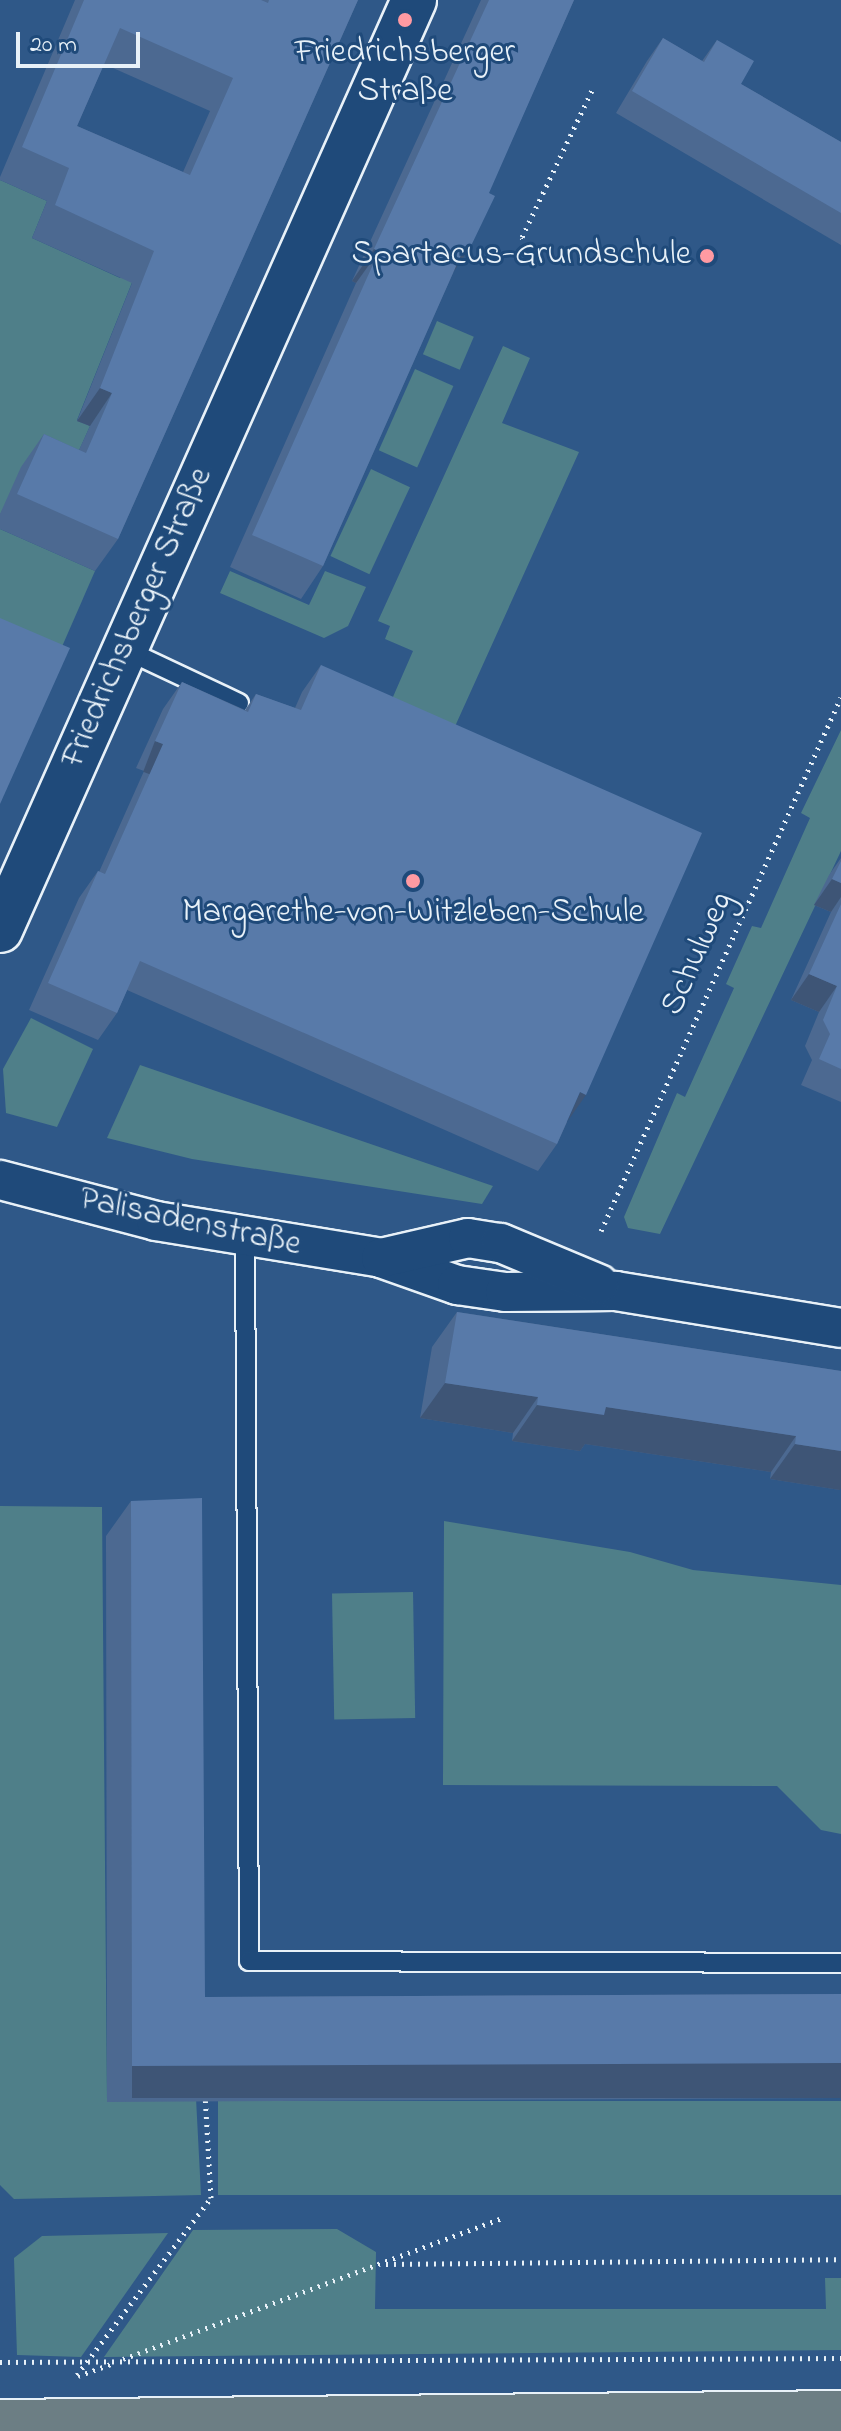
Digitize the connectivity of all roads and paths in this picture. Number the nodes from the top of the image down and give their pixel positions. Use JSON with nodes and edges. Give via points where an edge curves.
{"nodes":[{"id":1,"x":414,"y":0,"type":"edge"},
{"id":2,"x":593,"y":88,"type":"dead end"},
{"id":3,"x":529,"y":253,"type":"dead end"},
{"id":4,"x":124,"y":649,"type":"junction"},
{"id":5,"x":841,"y":697,"type":"edge"},
{"id":6,"x":239,"y":703,"type":"dead end"},
{"id":7,"x":0,"y":930,"type":"edge"},
{"id":8,"x":0,"y":1180,"type":"edge"},
{"id":9,"x":601,"y":1231,"type":"dead end"},
{"id":10,"x":245,"y":1238,"type":"junction"},
{"id":11,"x":841,"y":1328,"type":"edge"},
{"id":12,"x":841,"y":1963,"type":"edge"},
{"id":13,"x":204,"y":2090,"type":"edge"},
{"id":14,"x":503,"y":2218,"type":"dead end"},
{"id":15,"x":841,"y":2259,"type":"edge"},
{"id":16,"x":381,"y":2264,"type":"junction"},
{"id":17,"x":841,"y":2358,"type":"edge"},
{"id":18,"x":89,"y":2361,"type":"junction"},
{"id":19,"x":119,"y":2361,"type":"junction"},
{"id":20,"x":0,"y":2362,"type":"edge"},
{"id":21,"x":841,"y":2413,"type":"edge"},
{"id":22,"x":0,"y":2422,"type":"edge"}],
"edges":[{"from":1,"to":4,"type":"street","name":"Friedrichsberger Straße"},
{"from":2,"to":3,"type":"path","via":[[522,237]]},
{"from":4,"to":6,"type":"lane"},
{"from":4,"to":7,"type":"street","name":"Friedrichsberger Straße"},
{"from":5,"to":9,"type":"path","name":"Schulweg"},
{"from":8,"to":10,"type":"street","name":"Palisadenstraße"},
{"from":10,"to":11,"type":"street","name":"Palisadenstraße","via":[[381,1258],[457,1285],[505,1292],[616,1291]]},
{"from":10,"to":12,"type":"lane","via":[[249,1961]]},
{"from":13,"to":18,"type":"path","via":[[211,2198]]},
{"from":14,"to":16,"type":"path"},
{"from":15,"to":16,"type":"path"},
{"from":16,"to":19,"type":"path"},
{"from":17,"to":19,"type":"path","via":[[177,2365]]},
{"from":18,"to":19,"type":"path"},
{"from":18,"to":19,"type":"path","via":[[75,2377]]},
{"from":18,"to":20,"type":"path"},
{"from":21,"to":22,"type":"main road"}]}
